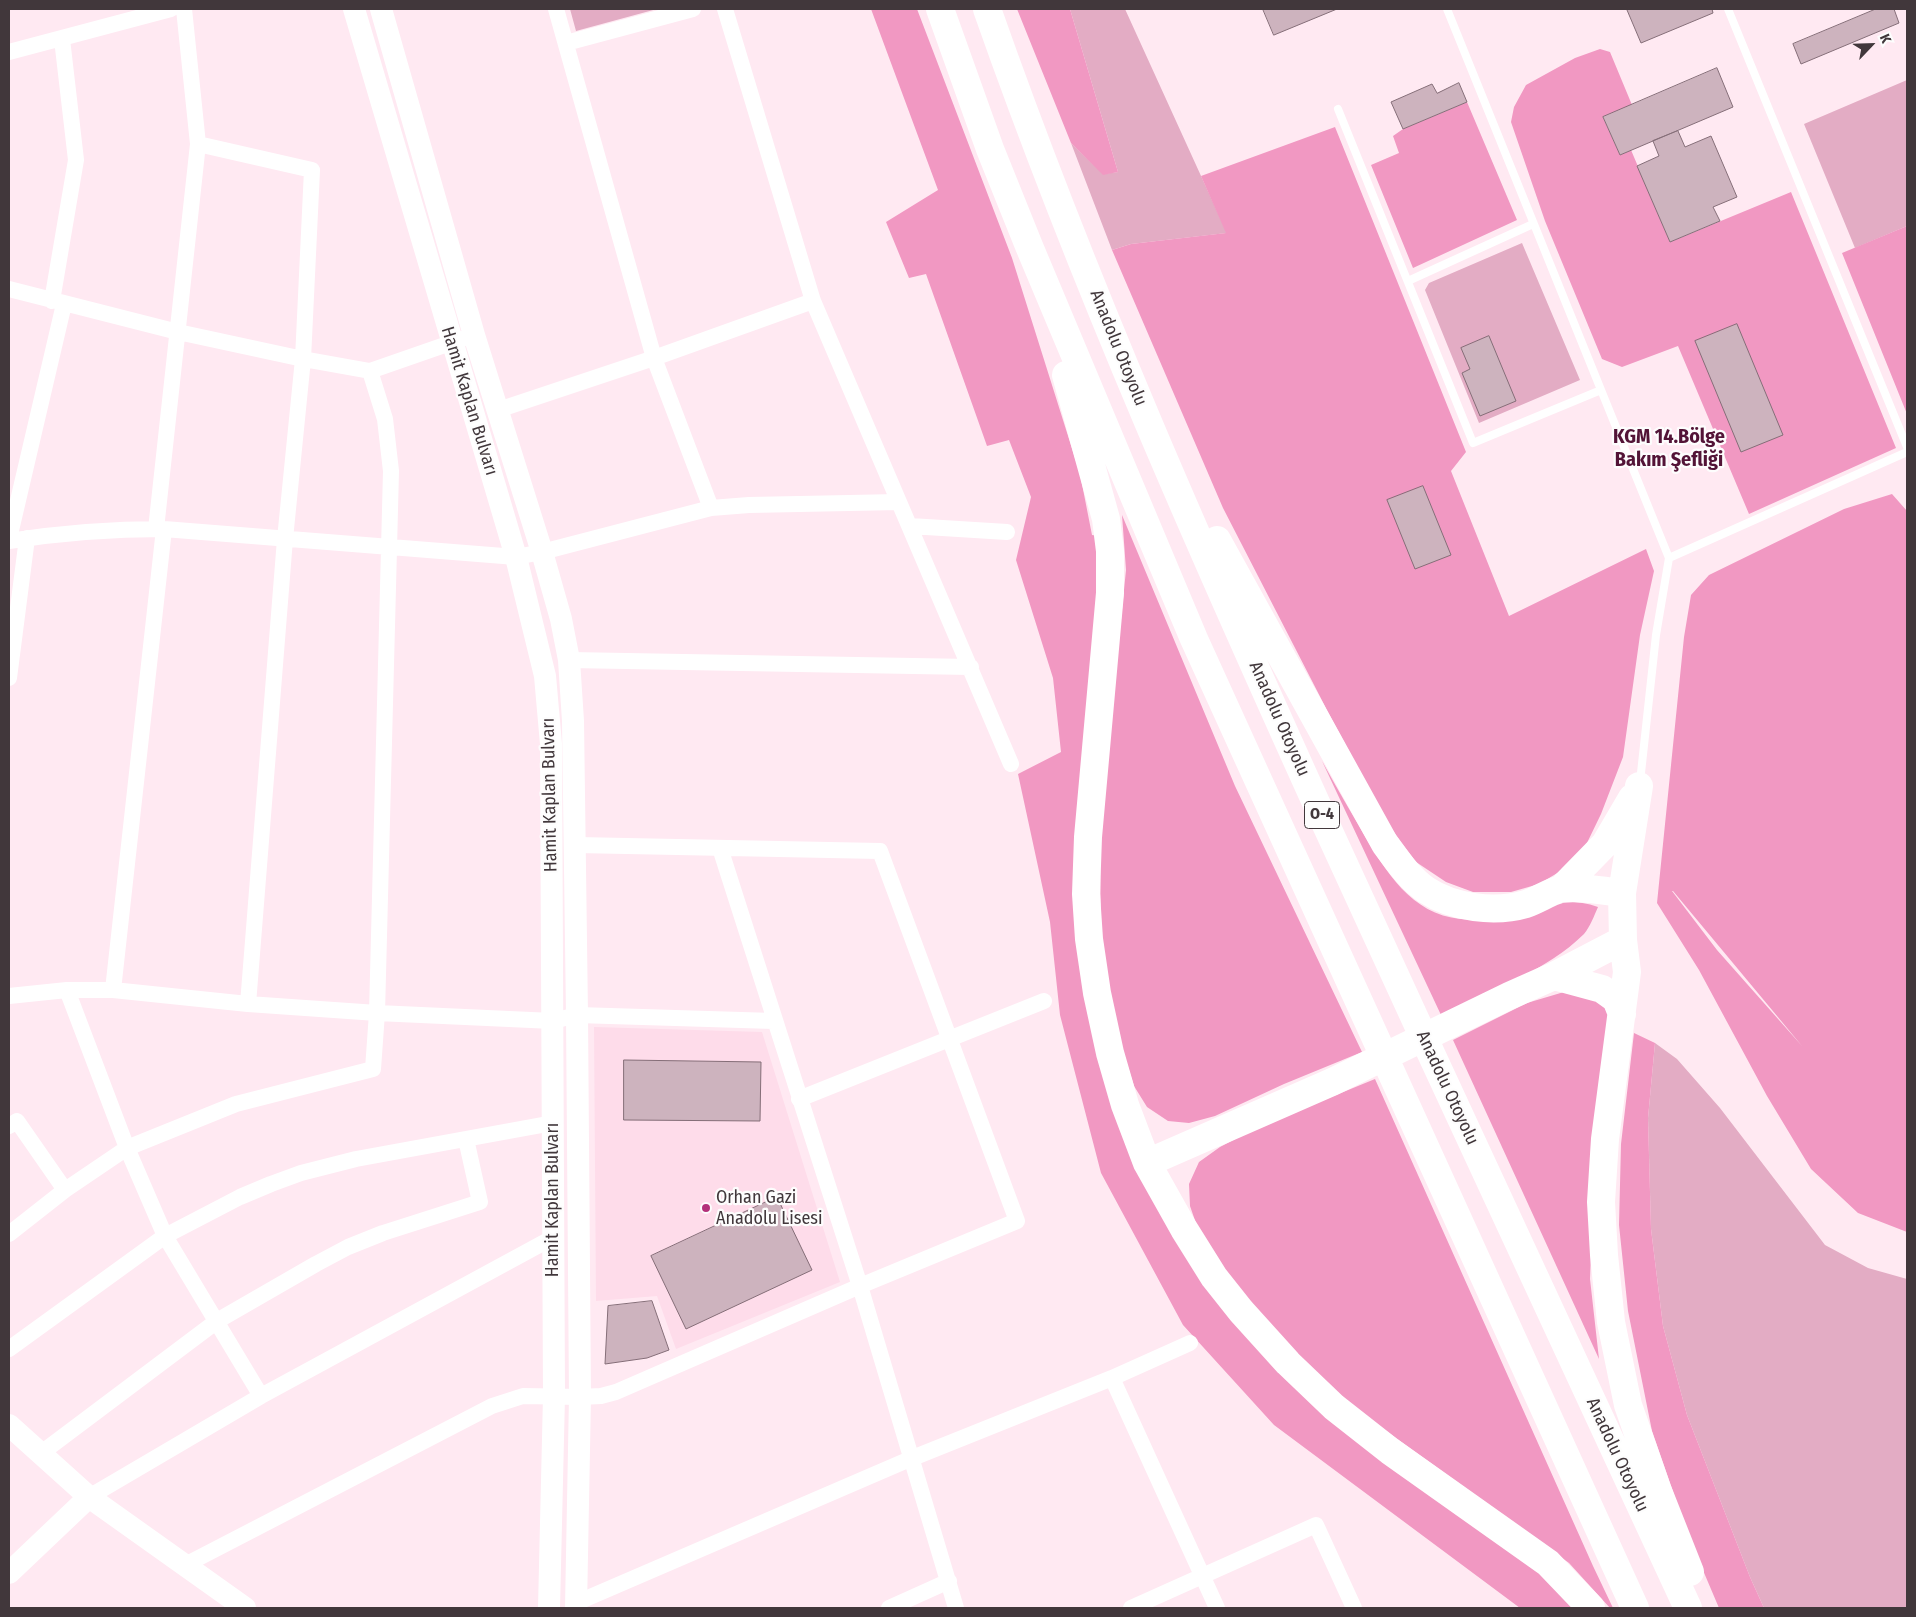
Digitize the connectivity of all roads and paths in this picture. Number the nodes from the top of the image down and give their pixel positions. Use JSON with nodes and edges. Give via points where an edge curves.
{"nodes":[{"id":1,"x":171,"y":9,"type":"edge"},
{"id":2,"x":184,"y":9,"type":"edge"},
{"id":3,"x":354,"y":9,"type":"edge"},
{"id":4,"x":381,"y":9,"type":"edge"},
{"id":5,"x":556,"y":9,"type":"edge"},
{"id":6,"x":693,"y":9,"type":"edge"},
{"id":7,"x":725,"y":9,"type":"edge"},
{"id":8,"x":940,"y":9,"type":"edge"},
{"id":9,"x":987,"y":9,"type":"edge"},
{"id":10,"x":1448,"y":9,"type":"edge"},
{"id":11,"x":1728,"y":9,"type":"edge"},
{"id":12,"x":62,"y":39,"type":"junction"},
{"id":13,"x":566,"y":43,"type":"junction"},
{"id":14,"x":9,"y":52,"type":"edge"},
{"id":15,"x":1338,"y":109,"type":"dead end"},
{"id":16,"x":198,"y":144,"type":"junction"},
{"id":17,"x":1534,"y":224,"type":"junction"},
{"id":18,"x":1028,"y":246,"type":"junction"},
{"id":19,"x":1408,"y":281,"type":"junction"},
{"id":20,"x":9,"y":289,"type":"edge"},
{"id":21,"x":814,"y":301,"type":"junction"},
{"id":22,"x":58,"y":302,"type":"junction"},
{"id":23,"x":178,"y":332,"type":"junction"},
{"id":24,"x":474,"y":335,"type":"junction"},
{"id":25,"x":452,"y":343,"type":"junction"},
{"id":26,"x":654,"y":358,"type":"junction"},
{"id":27,"x":303,"y":359,"type":"junction"},
{"id":28,"x":370,"y":371,"type":"junction"},
{"id":29,"x":1134,"y":390,"type":"junction"},
{"id":30,"x":1601,"y":390,"type":"junction"},
{"id":31,"x":498,"y":410,"type":"junction"},
{"id":32,"x":1907,"y":447,"type":"edge"},
{"id":33,"x":1907,"y":452,"type":"edge"},
{"id":34,"x":899,"y":502,"type":"junction"},
{"id":35,"x":711,"y":508,"type":"junction"},
{"id":36,"x":910,"y":526,"type":"junction"},
{"id":37,"x":160,"y":529,"type":"junction"},
{"id":38,"x":1007,"y":532,"type":"dead end"},
{"id":39,"x":27,"y":538,"type":"junction"},
{"id":40,"x":9,"y":540,"type":"edge"},
{"id":41,"x":285,"y":540,"type":"junction"},
{"id":42,"x":389,"y":546,"type":"junction"},
{"id":43,"x":542,"y":552,"type":"junction"},
{"id":44,"x":516,"y":557,"type":"junction"},
{"id":45,"x":1669,"y":558,"type":"junction"},
{"id":46,"x":569,"y":660,"type":"junction"},
{"id":47,"x":971,"y":667,"type":"junction"},
{"id":48,"x":9,"y":678,"type":"edge"},
{"id":49,"x":1011,"y":764,"type":"dead end"},
{"id":50,"x":1639,"y":786,"type":"junction"},
{"id":51,"x":576,"y":845,"type":"junction"},
{"id":52,"x":720,"y":848,"type":"junction"},
{"id":53,"x":1561,"y":889,"type":"junction"},
{"id":54,"x":1622,"y":893,"type":"junction"},
{"id":55,"x":1623,"y":940,"type":"junction"},
{"id":56,"x":1554,"y":976,"type":"junction"},
{"id":57,"x":67,"y":990,"type":"junction"},
{"id":58,"x":113,"y":990,"type":"junction"},
{"id":59,"x":9,"y":996,"type":"edge"},
{"id":60,"x":1044,"y":1002,"type":"dead end"},
{"id":61,"x":248,"y":1004,"type":"junction"},
{"id":62,"x":376,"y":1013,"type":"junction"},
{"id":63,"x":1622,"y":1014,"type":"junction"},
{"id":64,"x":577,"y":1015,"type":"junction"},
{"id":65,"x":552,"y":1021,"type":"junction"},
{"id":66,"x":774,"y":1021,"type":"junction"},
{"id":67,"x":950,"y":1040,"type":"junction"},
{"id":68,"x":799,"y":1099,"type":"junction"},
{"id":69,"x":553,"y":1123,"type":"junction"},
{"id":70,"x":9,"y":1126,"type":"edge"},
{"id":71,"x":466,"y":1139,"type":"junction"},
{"id":72,"x":127,"y":1148,"type":"junction"},
{"id":73,"x":1146,"y":1163,"type":"junction"},
{"id":74,"x":66,"y":1190,"type":"junction"},
{"id":75,"x":9,"y":1234,"type":"edge"},
{"id":76,"x":165,"y":1236,"type":"junction"},
{"id":77,"x":554,"y":1237,"type":"junction"},
{"id":78,"x":860,"y":1286,"type":"junction"},
{"id":79,"x":217,"y":1321,"type":"junction"},
{"id":80,"x":1190,"y":1343,"type":"dead end"},
{"id":81,"x":9,"y":1349,"type":"edge"},
{"id":82,"x":1112,"y":1378,"type":"junction"},
{"id":83,"x":261,"y":1396,"type":"junction"},
{"id":84,"x":554,"y":1396,"type":"junction"},
{"id":85,"x":580,"y":1397,"type":"junction"},
{"id":86,"x":9,"y":1425,"type":"edge"},
{"id":87,"x":40,"y":1454,"type":"junction"},
{"id":88,"x":910,"y":1459,"type":"junction"},
{"id":89,"x":89,"y":1497,"type":"junction"},
{"id":90,"x":185,"y":1565,"type":"junction"},
{"id":91,"x":9,"y":1573,"type":"edge"},
{"id":92,"x":1203,"y":1576,"type":"junction"},
{"id":93,"x":949,"y":1581,"type":"junction"},
{"id":94,"x":576,"y":1606,"type":"edge"},
{"id":95,"x":245,"y":1608,"type":"edge"},
{"id":96,"x":549,"y":1608,"type":"edge"},
{"id":97,"x":889,"y":1608,"type":"edge"},
{"id":98,"x":956,"y":1608,"type":"edge"},
{"id":99,"x":1131,"y":1608,"type":"edge"},
{"id":100,"x":1217,"y":1608,"type":"edge"},
{"id":101,"x":1354,"y":1608,"type":"edge"},
{"id":102,"x":1591,"y":1608,"type":"edge"},
{"id":103,"x":1636,"y":1608,"type":"edge"},
{"id":104,"x":1688,"y":1608,"type":"edge"},
{"id":105,"x":1705,"y":1608,"type":"edge"}],
"edges":[{"from":1,"to":12,"type":"street"},
{"from":2,"to":16,"type":"street"},
{"from":3,"to":25,"type":"main road","name":"Hamit Kaplan Bulvarı"},
{"from":4,"to":24,"type":"main road","name":"Hamit Kaplan Bulvarı"},
{"from":5,"to":13,"type":"street"},
{"from":6,"to":13,"type":"street"},
{"from":7,"to":21,"type":"street"},
{"from":8,"to":18,"type":"highway","number":"O-4"},
{"from":9,"to":29,"type":"highway","name":"Anadolu Otoyolu","number":"O-4","via":[[1029,128]]},
{"from":10,"to":17,"type":"lane"},
{"from":11,"to":32,"type":"lane"},
{"from":12,"to":14,"type":"street"},
{"from":12,"to":22,"type":"street","via":[[76,160]]},
{"from":13,"to":26,"type":"street"},
{"from":15,"to":19,"type":"lane"},
{"from":16,"to":23,"type":"street"},
{"from":16,"to":27,"type":"street","via":[[312,170]]},
{"from":17,"to":19,"type":"lane"},
{"from":17,"to":30,"type":"lane"},
{"from":18,"to":73,"type":"highway","via":[[1106,518],[1110,594],[1088,836],[1086,894],[1097,993],[1110,1053]]},
{"from":18,"to":103,"type":"highway","number":"O-4","via":[[1194,639]]},
{"from":19,"to":30,"type":"lane","via":[[1473,443]]},
{"from":20,"to":22,"type":"street"},
{"from":21,"to":26,"type":"street"},
{"from":21,"to":34,"type":"street"},
{"from":22,"to":23,"type":"street"},
{"from":22,"to":40,"type":"street"},
{"from":23,"to":27,"type":"street"},
{"from":23,"to":37,"type":"street"},
{"from":24,"to":25,"type":"street"},
{"from":24,"to":31,"type":"main road","name":"Hamit Kaplan Bulvarı"},
{"from":25,"to":28,"type":"street"},
{"from":25,"to":44,"type":"main road","name":"Hamit Kaplan Bulvarı"},
{"from":26,"to":31,"type":"street"},
{"from":26,"to":35,"type":"street"},
{"from":27,"to":28,"type":"street"},
{"from":27,"to":41,"type":"street"},
{"from":28,"to":42,"type":"street","via":[[389,442]]},
{"from":29,"to":53,"type":"highway","via":[[1361,803],[1385,844],[1407,872],[1426,890],[1449,901],[1474,907],[1496,909],[1525,904]]},
{"from":29,"to":104,"type":"highway","name":"Anadolu Otoyolu","number":"O-4","via":[[1265,690]]},
{"from":30,"to":45,"type":"lane"},
{"from":31,"to":43,"type":"main road","name":"Hamit Kaplan Bulvarı"},
{"from":33,"to":45,"type":"lane"},
{"from":34,"to":35,"type":"street"},
{"from":34,"to":36,"type":"street"},
{"from":35,"to":43,"type":"street"},
{"from":36,"to":38,"type":"street"},
{"from":36,"to":47,"type":"street"},
{"from":37,"to":39,"type":"street","via":[[120,529]]},
{"from":37,"to":41,"type":"street"},
{"from":37,"to":58,"type":"street"},
{"from":39,"to":40,"type":"street"},
{"from":39,"to":48,"type":"street"},
{"from":41,"to":42,"type":"street"},
{"from":41,"to":61,"type":"street"},
{"from":42,"to":44,"type":"street"},
{"from":42,"to":62,"type":"street"},
{"from":43,"to":44,"type":"street"},
{"from":43,"to":46,"type":"main road","name":"Hamit Kaplan Bulvarı"},
{"from":44,"to":65,"type":"main road","name":"Hamit Kaplan Bulvarı","via":[[545,676],[550,714]]},
{"from":45,"to":50,"type":"lane","via":[[1656,635]]},
{"from":46,"to":47,"type":"street"},
{"from":46,"to":51,"type":"main road","name":"Hamit Kaplan Bulvarı"},
{"from":47,"to":49,"type":"street"},
{"from":50,"to":53,"type":"highway","via":[[1605,844]]},
{"from":50,"to":54,"type":"highway"},
{"from":51,"to":52,"type":"street"},
{"from":51,"to":64,"type":"main road","name":"Hamit Kaplan Bulvarı"},
{"from":52,"to":66,"type":"street"},
{"from":52,"to":67,"type":"street","via":[[880,852]]},
{"from":53,"to":54,"type":"highway"},
{"from":54,"to":55,"type":"highway"},
{"from":55,"to":56,"type":"highway"},
{"from":55,"to":63,"type":"highway","via":[[1628,972]]},
{"from":56,"to":63,"type":"highway","via":[[1602,989],[1616,999]]},
{"from":56,"to":73,"type":"highway","via":[[1332,1082]]},
{"from":57,"to":58,"type":"street"},
{"from":57,"to":59,"type":"street"},
{"from":57,"to":72,"type":"street"},
{"from":58,"to":61,"type":"street"},
{"from":60,"to":67,"type":"street"},
{"from":61,"to":62,"type":"street"},
{"from":62,"to":65,"type":"street"},
{"from":62,"to":72,"type":"street","via":[[373,1069],[236,1104]]},
{"from":63,"to":105,"type":"highway","via":[[1605,1139],[1601,1202],[1611,1322],[1628,1405]]},
{"from":64,"to":65,"type":"street"},
{"from":64,"to":66,"type":"street"},
{"from":64,"to":85,"type":"main road","name":"Hamit Kaplan Bulvarı"},
{"from":65,"to":69,"type":"main road","name":"Hamit Kaplan Bulvarı"},
{"from":66,"to":68,"type":"street"},
{"from":67,"to":68,"type":"street"},
{"from":67,"to":78,"type":"street","via":[[1017,1221]]},
{"from":68,"to":78,"type":"street"},
{"from":69,"to":71,"type":"street"},
{"from":69,"to":77,"type":"main road","name":"Hamit Kaplan Bulvarı"},
{"from":70,"to":74,"type":"street","via":[[17,1121]]},
{"from":71,"to":76,"type":"street","via":[[300,1173],[240,1197]]},
{"from":71,"to":79,"type":"street","via":[[480,1202],[348,1247]]},
{"from":72,"to":74,"type":"street"},
{"from":72,"to":76,"type":"street"},
{"from":73,"to":102,"type":"highway","via":[[1214,1277],[1288,1363],[1334,1407],[1390,1451],[1548,1563]]},
{"from":74,"to":75,"type":"street"},
{"from":76,"to":79,"type":"street"},
{"from":76,"to":81,"type":"street"},
{"from":77,"to":83,"type":"street"},
{"from":77,"to":84,"type":"main road","name":"Hamit Kaplan Bulvarı"},
{"from":78,"to":85,"type":"street","via":[[616,1392]]},
{"from":78,"to":88,"type":"street"},
{"from":79,"to":83,"type":"street"},
{"from":79,"to":87,"type":"street"},
{"from":80,"to":82,"type":"street"},
{"from":82,"to":88,"type":"street"},
{"from":82,"to":92,"type":"street"},
{"from":83,"to":89,"type":"street"},
{"from":84,"to":85,"type":"street"},
{"from":84,"to":90,"type":"street","via":[[523,1396],[473,1415]]},
{"from":84,"to":96,"type":"main road","name":"Hamit Kaplan Bulvarı"},
{"from":85,"to":94,"type":"main road","name":"Hamit Kaplan Bulvarı"},
{"from":86,"to":87,"type":"main road"},
{"from":87,"to":89,"type":"main road"},
{"from":88,"to":93,"type":"street"},
{"from":88,"to":94,"type":"street"},
{"from":89,"to":90,"type":"main road"},
{"from":89,"to":91,"type":"main road"},
{"from":90,"to":95,"type":"main road"},
{"from":92,"to":99,"type":"street"},
{"from":92,"to":100,"type":"street"},
{"from":92,"to":101,"type":"street","via":[[1316,1525]]},
{"from":93,"to":97,"type":"street"},
{"from":93,"to":98,"type":"street"}]}
